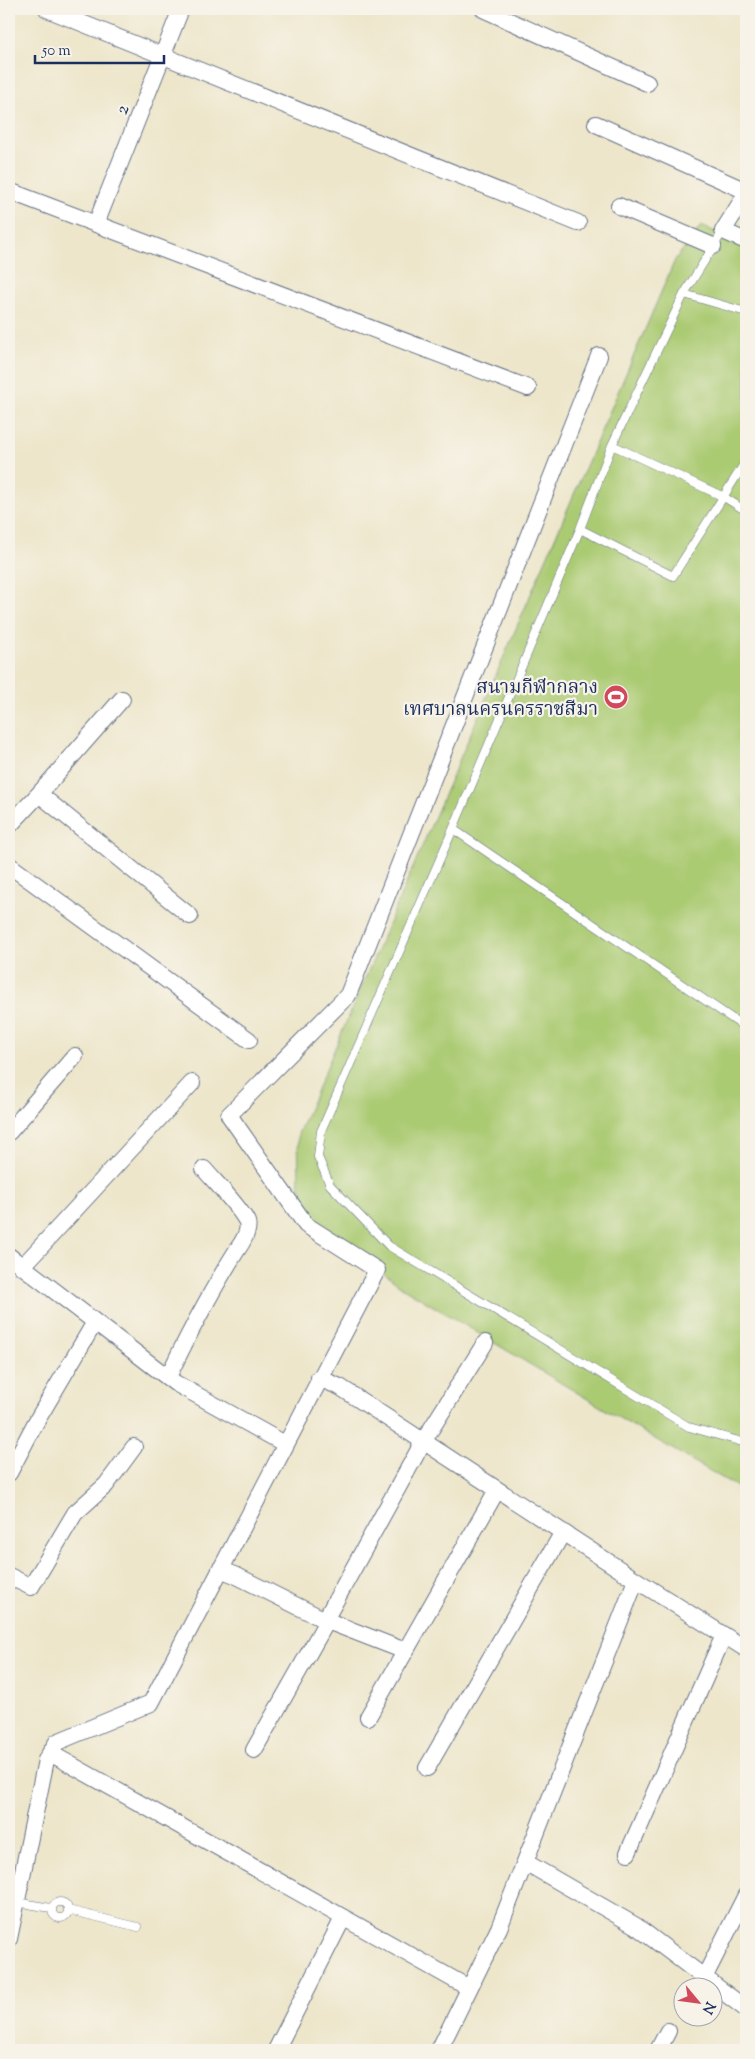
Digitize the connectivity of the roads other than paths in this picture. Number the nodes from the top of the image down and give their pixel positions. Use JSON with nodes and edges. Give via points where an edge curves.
{"nodes":[{"id":1,"x":47,"y":9,"type":"edge"},
{"id":2,"x":181,"y":9,"type":"edge"},
{"id":3,"x":483,"y":9,"type":"edge"},
{"id":4,"x":164,"y":55,"type":"junction"},
{"id":5,"x":647,"y":83,"type":"dead end"},
{"id":6,"x":596,"y":124,"type":"dead end"},
{"id":7,"x":9,"y":191,"type":"edge"},
{"id":8,"x":746,"y":192,"type":"edge"},
{"id":9,"x":619,"y":206,"type":"dead end"},
{"id":10,"x":96,"y":224,"type":"junction"},
{"id":11,"x":578,"y":224,"type":"dead end"},
{"id":12,"x":723,"y":231,"type":"junction"},
{"id":13,"x":746,"y":240,"type":"edge"},
{"id":14,"x":713,"y":246,"type":"junction"},
{"id":15,"x":684,"y":294,"type":"junction"},
{"id":16,"x":746,"y":312,"type":"edge"},
{"id":17,"x":599,"y":356,"type":"dead end"},
{"id":18,"x":528,"y":388,"type":"dead end"},
{"id":19,"x":612,"y":445,"type":"junction"},
{"id":20,"x":746,"y":461,"type":"edge"},
{"id":21,"x":724,"y":498,"type":"junction"},
{"id":22,"x":746,"y":511,"type":"edge"},
{"id":23,"x":580,"y":529,"type":"junction"},
{"id":24,"x":122,"y":699,"type":"dead end"},
{"id":25,"x":39,"y":794,"type":"junction"},
{"id":26,"x":9,"y":826,"type":"edge"},
{"id":27,"x":452,"y":829,"type":"junction"},
{"id":28,"x":9,"y":865,"type":"edge"},
{"id":29,"x":190,"y":916,"type":"dead end"},
{"id":30,"x":746,"y":1028,"type":"edge"},
{"id":31,"x":249,"y":1040,"type":"dead end"},
{"id":32,"x":75,"y":1056,"type":"dead end"},
{"id":33,"x":192,"y":1083,"type":"dead end"},
{"id":34,"x":9,"y":1132,"type":"edge"},
{"id":35,"x":204,"y":1169,"type":"dead end"},
{"id":36,"x":9,"y":1256,"type":"edge"},
{"id":37,"x":22,"y":1267,"type":"junction"},
{"id":38,"x":95,"y":1322,"type":"junction"},
{"id":39,"x":485,"y":1343,"type":"dead end"},
{"id":40,"x":168,"y":1377,"type":"junction"},
{"id":41,"x":320,"y":1378,"type":"junction"},
{"id":42,"x":423,"y":1442,"type":"junction"},
{"id":43,"x":746,"y":1443,"type":"edge"},
{"id":44,"x":285,"y":1444,"type":"junction"},
{"id":45,"x":134,"y":1447,"type":"dead end"},
{"id":46,"x":9,"y":1473,"type":"edge"},
{"id":47,"x":497,"y":1490,"type":"junction"},
{"id":48,"x":563,"y":1532,"type":"junction"},
{"id":49,"x":220,"y":1570,"type":"junction"},
{"id":50,"x":9,"y":1576,"type":"edge"},
{"id":51,"x":636,"y":1580,"type":"junction"},
{"id":52,"x":326,"y":1620,"type":"junction"},
{"id":53,"x":724,"y":1635,"type":"junction"},
{"id":54,"x":746,"y":1650,"type":"edge"},
{"id":55,"x":406,"y":1651,"type":"junction"},
{"id":56,"x":368,"y":1717,"type":"dead end"},
{"id":57,"x":254,"y":1750,"type":"dead end"},
{"id":58,"x":50,"y":1753,"type":"junction"},
{"id":59,"x":426,"y":1768,"type":"dead end"},
{"id":60,"x":628,"y":1853,"type":"dead end"},
{"id":61,"x":526,"y":1862,"type":"junction"},
{"id":62,"x":746,"y":1895,"type":"edge"},
{"id":63,"x":16,"y":1902,"type":"junction"},
{"id":64,"x":51,"y":1908,"type":"junction"},
{"id":65,"x":68,"y":1910,"type":"junction"},
{"id":66,"x":343,"y":1918,"type":"junction"},
{"id":67,"x":138,"y":1927,"type":"dead end"},
{"id":68,"x":9,"y":1939,"type":"edge"},
{"id":69,"x":701,"y":1976,"type":"edge"},
{"id":70,"x":705,"y":1976,"type":"edge"},
{"id":71,"x":469,"y":1988,"type":"junction"},
{"id":72,"x":722,"y":1991,"type":"edge"},
{"id":73,"x":746,"y":2009,"type":"edge"},
{"id":74,"x":668,"y":2031,"type":"dead end"},
{"id":75,"x":276,"y":2050,"type":"edge"},
{"id":76,"x":439,"y":2050,"type":"edge"},
{"id":77,"x":658,"y":2050,"type":"edge"}],
"edges":[{"from":1,"to":4,"type":"street"},
{"from":2,"to":4,"type":"street","name":"2"},
{"from":3,"to":5,"type":"street"},
{"from":4,"to":10,"type":"street","name":"2"},
{"from":4,"to":11,"type":"street"},
{"from":6,"to":8,"type":"street"},
{"from":7,"to":10,"type":"street"},
{"from":8,"to":12,"type":"street"},
{"from":9,"to":14,"type":"street"},
{"from":10,"to":18,"type":"street"},
{"from":12,"to":13,"type":"street"},
{"from":12,"to":14,"type":"lane"},
{"from":14,"to":15,"type":"lane"},
{"from":15,"to":16,"type":"lane"},
{"from":15,"to":19,"type":"lane"},
{"from":17,"to":41,"type":"street","via":[[348,995],[229,1115],[306,1225],[377,1270]]},
{"from":19,"to":21,"type":"lane"},
{"from":19,"to":23,"type":"lane"},
{"from":20,"to":21,"type":"lane"},
{"from":21,"to":22,"type":"lane"},
{"from":21,"to":23,"type":"lane","via":[[674,576]]},
{"from":23,"to":27,"type":"lane"},
{"from":24,"to":25,"type":"street"},
{"from":25,"to":26,"type":"street"},
{"from":25,"to":29,"type":"street"},
{"from":27,"to":30,"type":"lane"},
{"from":27,"to":43,"type":"lane","via":[[322,1131],[318,1156],[330,1185],[389,1246],[689,1427]]},
{"from":28,"to":31,"type":"street"},
{"from":32,"to":34,"type":"street"},
{"from":33,"to":37,"type":"street"},
{"from":35,"to":40,"type":"street","via":[[237,1208],[248,1229],[214,1285]]},
{"from":36,"to":37,"type":"street"},
{"from":37,"to":38,"type":"street"},
{"from":38,"to":40,"type":"street"},
{"from":38,"to":46,"type":"street"},
{"from":39,"to":42,"type":"street"},
{"from":40,"to":44,"type":"street"},
{"from":41,"to":42,"type":"street"},
{"from":41,"to":44,"type":"street"},
{"from":42,"to":47,"type":"street"},
{"from":42,"to":52,"type":"street"},
{"from":44,"to":49,"type":"street"},
{"from":45,"to":50,"type":"street","via":[[106,1484],[75,1513],[31,1587]]},
{"from":47,"to":48,"type":"street"},
{"from":47,"to":55,"type":"street"},
{"from":48,"to":51,"type":"street"},
{"from":48,"to":59,"type":"street"},
{"from":49,"to":52,"type":"street"},
{"from":49,"to":58,"type":"street","via":[[151,1703],[57,1742]]},
{"from":51,"to":53,"type":"street"},
{"from":51,"to":61,"type":"street"},
{"from":52,"to":55,"type":"street"},
{"from":52,"to":57,"type":"street"},
{"from":53,"to":54,"type":"street"},
{"from":53,"to":60,"type":"street"},
{"from":55,"to":56,"type":"street"},
{"from":58,"to":63,"type":"street"},
{"from":58,"to":66,"type":"street"},
{"from":61,"to":69,"type":"street","via":[[636,1926]]},
{"from":61,"to":71,"type":"street","via":[[499,1928]]},
{"from":62,"to":70,"type":"street"},
{"from":63,"to":64,"type":"lane"},
{"from":63,"to":68,"type":"street"},
{"from":64,"to":65,"type":"lane","via":[[60,1901]]},
{"from":64,"to":65,"type":"lane","via":[[53,1915],[59,1918]]},
{"from":65,"to":67,"type":"lane"},
{"from":66,"to":71,"type":"street"},
{"from":66,"to":75,"type":"street"},
{"from":71,"to":76,"type":"street"},
{"from":72,"to":73,"type":"street"},
{"from":74,"to":77,"type":"street"}]}
